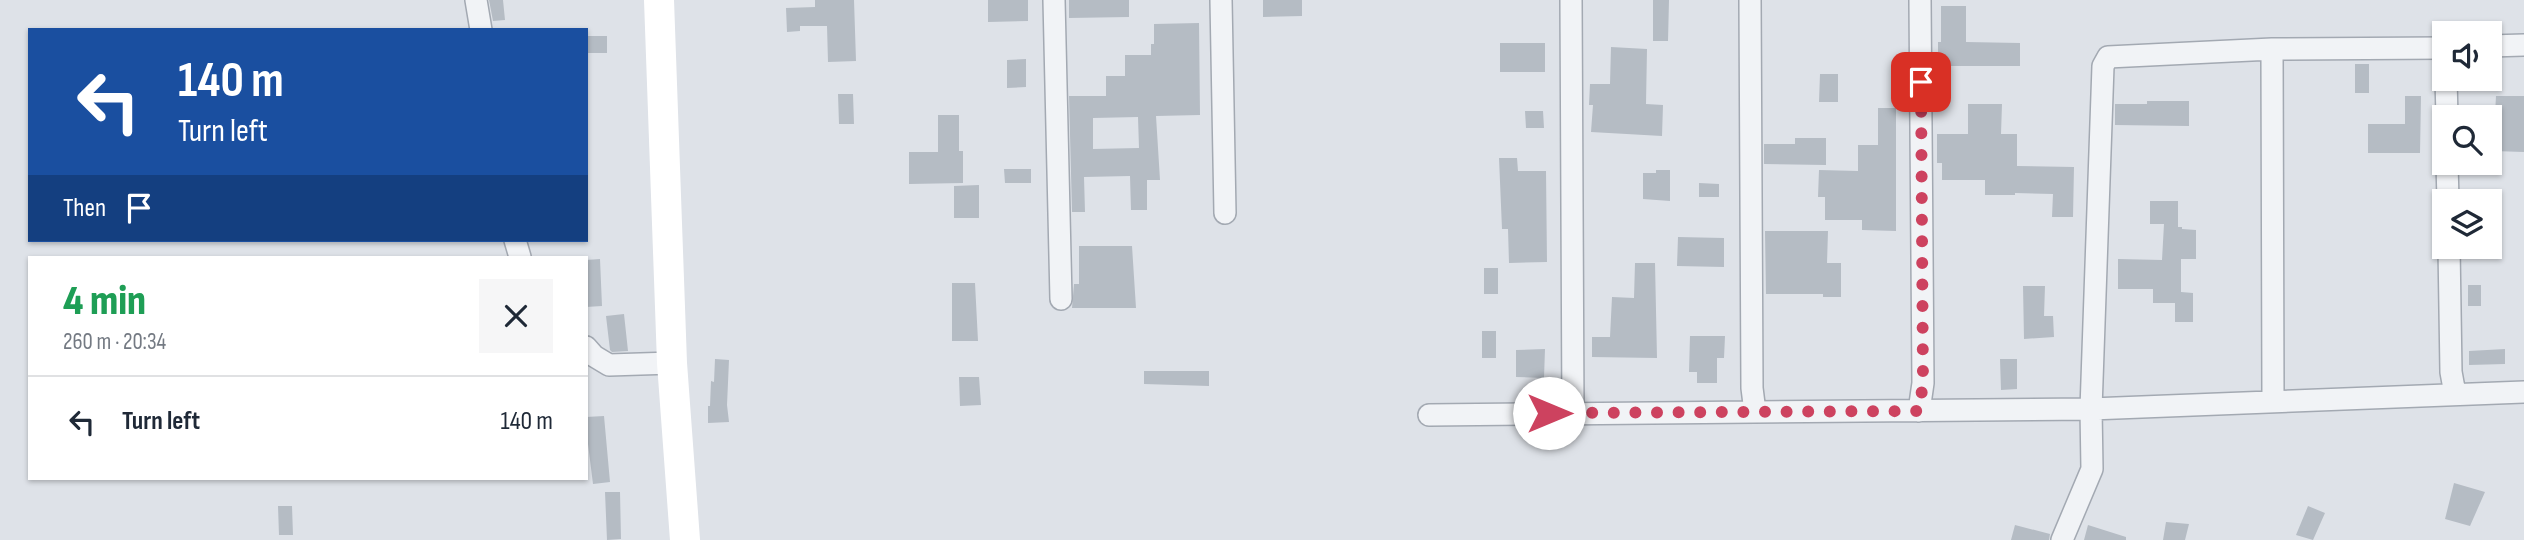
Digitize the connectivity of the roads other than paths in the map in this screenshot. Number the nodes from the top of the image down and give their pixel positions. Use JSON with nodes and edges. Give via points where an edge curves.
{"nodes":[{"id":1,"x":476,"y":0,"type":"edge"},
{"id":2,"x":659,"y":0,"type":"edge"},
{"id":3,"x":1054,"y":0,"type":"edge"},
{"id":4,"x":1222,"y":0,"type":"edge"},
{"id":5,"x":1571,"y":0,"type":"edge"},
{"id":6,"x":1749,"y":0,"type":"edge"},
{"id":7,"x":1920,"y":0,"type":"edge"},
{"id":8,"x":481,"y":28,"type":"edge"},
{"id":9,"x":2524,"y":45,"type":"edge"},
{"id":10,"x":2502,"y":46,"type":"edge"},
{"id":11,"x":2432,"y":48,"type":"edge"},
{"id":12,"x":2272,"y":49,"type":"junction"},
{"id":13,"x":1225,"y":213,"type":"dead end"},
{"id":14,"x":2449,"y":259,"type":"edge"},
{"id":15,"x":1061,"y":299,"type":"dead end"},
{"id":16,"x":588,"y":349,"type":"edge"},
{"id":17,"x":672,"y":363,"type":"junction"},
{"id":18,"x":2524,"y":393,"type":"edge"},
{"id":19,"x":2455,"y":394,"type":"junction"},
{"id":20,"x":2273,"y":400,"type":"junction"},
{"id":21,"x":2091,"y":409,"type":"junction"},
{"id":22,"x":1919,"y":411,"type":"junction"},
{"id":23,"x":1755,"y":412,"type":"junction"},
{"id":24,"x":1573,"y":413,"type":"junction"},
{"id":25,"x":1429,"y":415,"type":"dead end"},
{"id":26,"x":684,"y":540,"type":"edge"},
{"id":27,"x":2062,"y":540,"type":"edge"}],
"edges":[{"from":1,"to":8,"type":"street"},
{"from":2,"to":17,"type":"main road"},
{"from":3,"to":15,"type":"street"},
{"from":4,"to":13,"type":"street"},
{"from":5,"to":24,"type":"street"},
{"from":6,"to":23,"type":"street"},
{"from":7,"to":22,"type":"street","via":[[1923,383]]},
{"from":9,"to":10,"type":"street"},
{"from":11,"to":12,"type":"street"},
{"from":12,"to":20,"type":"street"},
{"from":12,"to":21,"type":"street","via":[[2119,55],[2108,57],[2102,66]]},
{"from":14,"to":19,"type":"street"},
{"from":16,"to":17,"type":"street","via":[[608,365]]},
{"from":17,"to":26,"type":"main road"},
{"from":18,"to":19,"type":"street"},
{"from":19,"to":20,"type":"street"},
{"from":20,"to":21,"type":"street"},
{"from":21,"to":22,"type":"street"},
{"from":21,"to":27,"type":"street","via":[[2092,469]]},
{"from":22,"to":23,"type":"street"},
{"from":23,"to":24,"type":"street"},
{"from":24,"to":25,"type":"street"}]}
